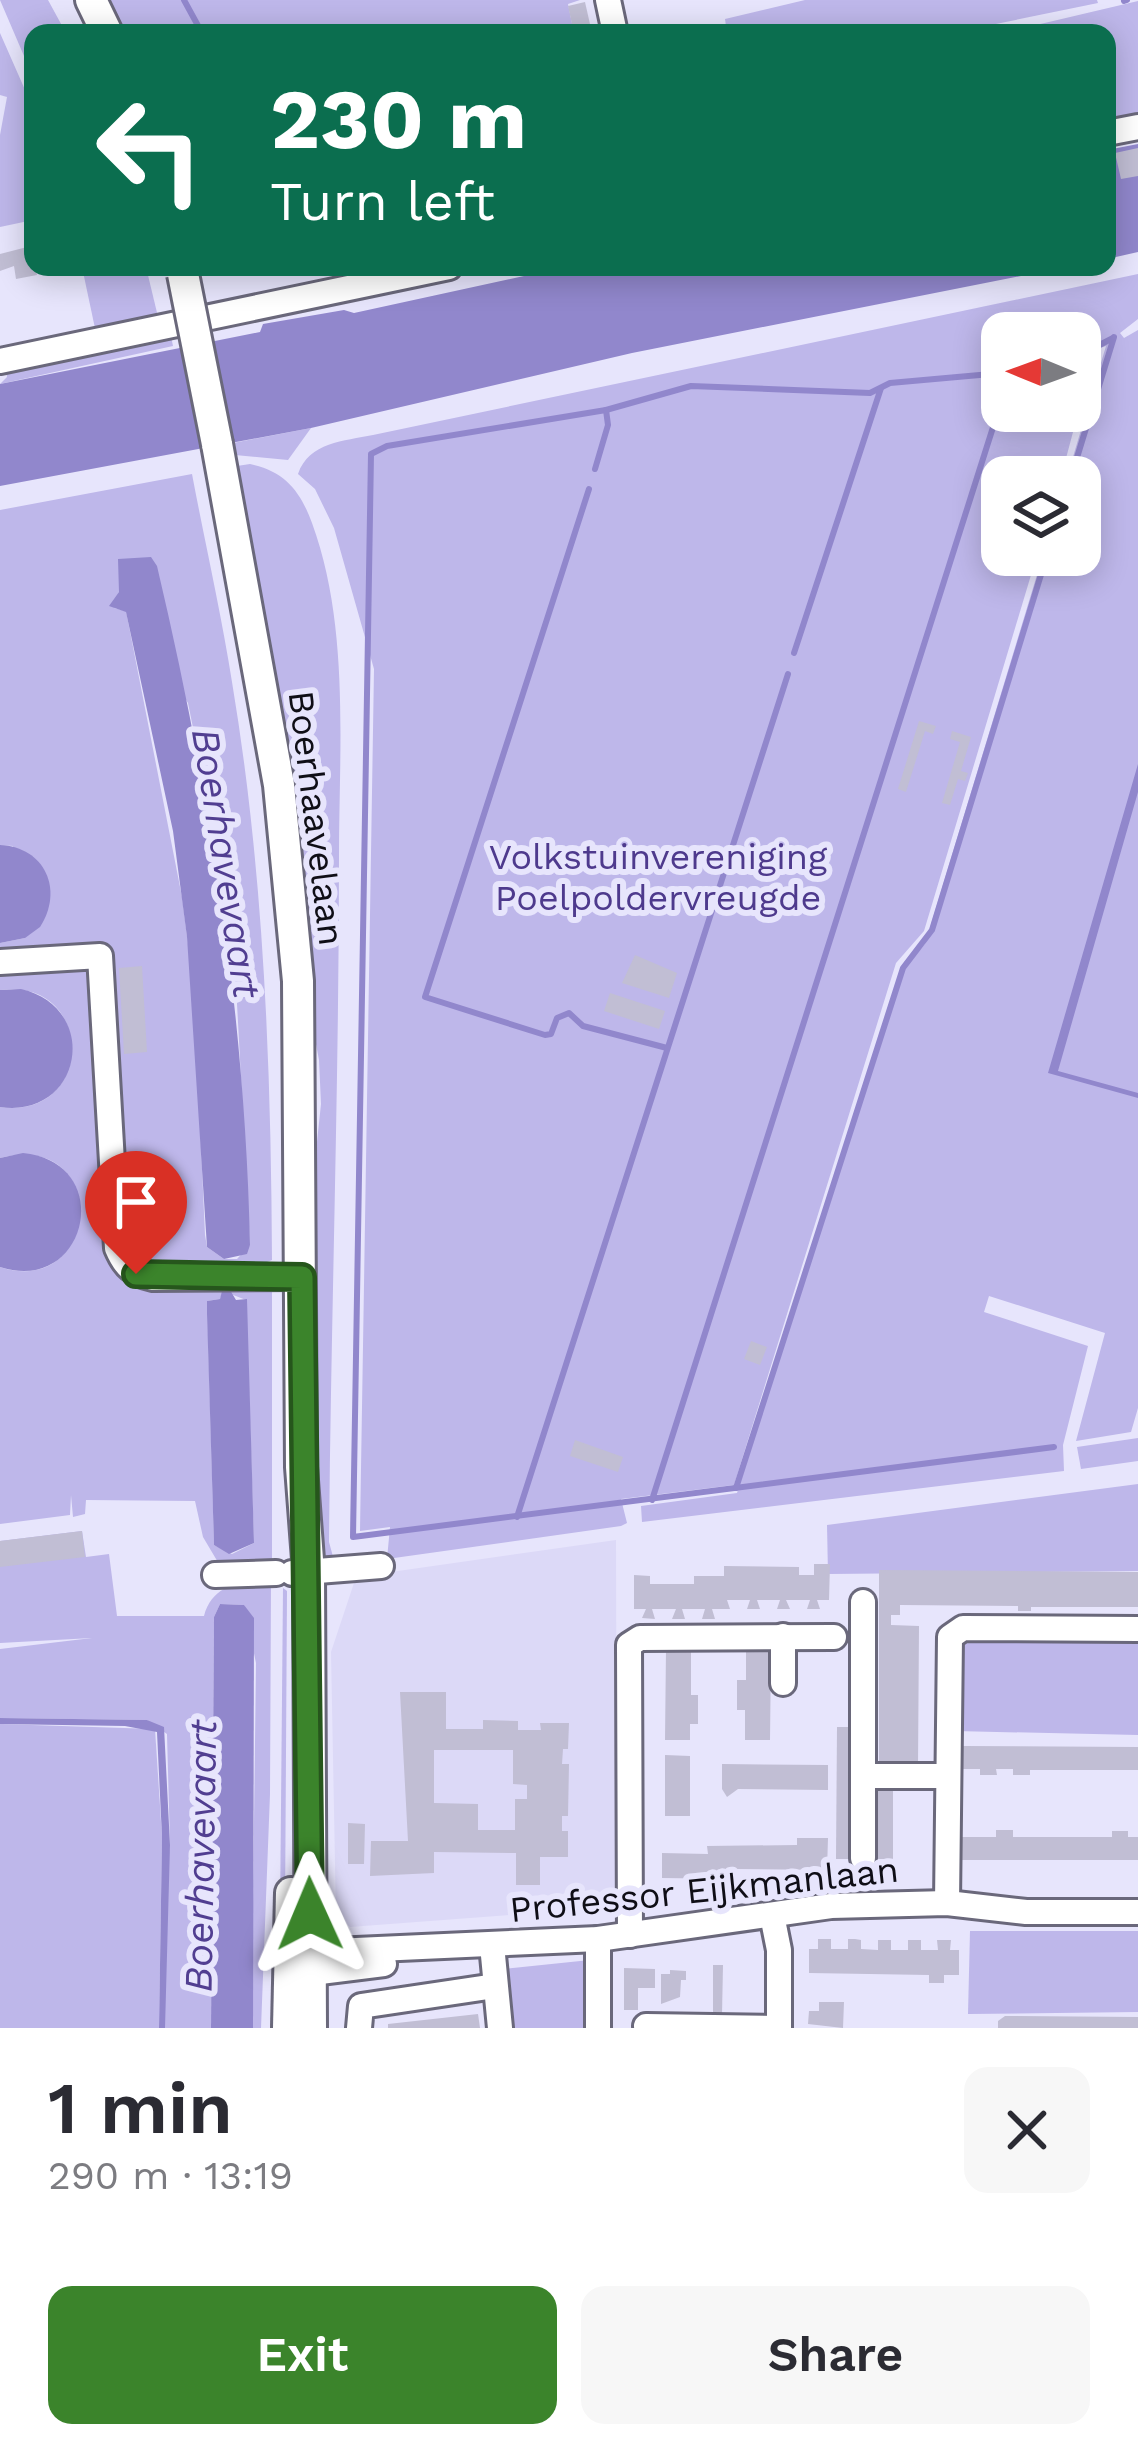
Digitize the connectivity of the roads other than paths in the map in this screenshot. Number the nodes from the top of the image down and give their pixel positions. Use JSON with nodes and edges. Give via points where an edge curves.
{"nodes":[{"id":1,"x":183,"y":276,"type":"edge"},
{"id":2,"x":406,"y":276,"type":"edge"},
{"id":3,"x":0,"y":361,"type":"edge"},
{"id":4,"x":0,"y":962,"type":"edge"},
{"id":5,"x":290,"y":1277,"type":"junction"},
{"id":6,"x":381,"y":1566,"type":"dead end"},
{"id":7,"x":292,"y":1573,"type":"junction"},
{"id":8,"x":215,"y":1575,"type":"dead end"},
{"id":9,"x":863,"y":1602,"type":"dead end"},
{"id":10,"x":1138,"y":1629,"type":"edge"},
{"id":11,"x":783,"y":1636,"type":"junction"},
{"id":12,"x":834,"y":1637,"type":"dead end"},
{"id":13,"x":783,"y":1683,"type":"dead end"},
{"id":14,"x":863,"y":1776,"type":"junction"},
{"id":15,"x":948,"y":1776,"type":"junction"},
{"id":16,"x":863,"y":1858,"type":"dead end"},
{"id":17,"x":947,"y":1903,"type":"junction"},
{"id":18,"x":1138,"y":1912,"type":"edge"},
{"id":19,"x":772,"y":1915,"type":"junction"},
{"id":20,"x":630,"y":1936,"type":"junction"},
{"id":21,"x":598,"y":1939,"type":"junction"},
{"id":22,"x":492,"y":1945,"type":"junction"},
{"id":23,"x":304,"y":1963,"type":"junction"},
{"id":24,"x":495,"y":1986,"type":"junction"},
{"id":25,"x":646,"y":2026,"type":"edge"},
{"id":26,"x":288,"y":2028,"type":"edge"},
{"id":27,"x":311,"y":2028,"type":"edge"},
{"id":28,"x":359,"y":2028,"type":"edge"},
{"id":29,"x":500,"y":2028,"type":"edge"},
{"id":30,"x":598,"y":2028,"type":"edge"},
{"id":31,"x":779,"y":2028,"type":"edge"}],
"edges":[{"from":1,"to":5,"type":"main road","name":"Boerhaavelaan","bridge":true,"via":[[280,785],[292,895],[299,1025]]},
{"from":2,"to":3,"type":"street"},
{"from":4,"to":5,"type":"street","via":[[100,956],[124,1264],[153,1278]]},
{"from":5,"to":7,"type":"main road","name":"Boerhaavelaan","via":[[301,1452]]},
{"from":6,"to":7,"type":"street"},
{"from":7,"to":8,"type":"street"},
{"from":7,"to":23,"type":"main road","name":"Boerhaavelaan"},
{"from":9,"to":14,"type":"street"},
{"from":10,"to":15,"type":"street","via":[[962,1628],[950,1637]]},
{"from":11,"to":12,"type":"street"},
{"from":11,"to":13,"type":"street"},
{"from":11,"to":20,"type":"street","via":[[640,1637],[629,1645]]},
{"from":14,"to":15,"type":"street"},
{"from":14,"to":16,"type":"street"},
{"from":15,"to":17,"type":"street"},
{"from":17,"to":18,"type":"street","name":"Professor Eijkmanlaan"},
{"from":17,"to":19,"type":"street","name":"Professor Eijkmanlaan"},
{"from":19,"to":20,"type":"street","name":"Professor Eijkmanlaan"},
{"from":19,"to":31,"type":"street"},
{"from":20,"to":21,"type":"street","name":"Professor Eijkmanlaan"},
{"from":21,"to":22,"type":"street","name":"Professor Eijkmanlaan"},
{"from":21,"to":30,"type":"street"},
{"from":22,"to":23,"type":"street","name":"Professor Eijkmanlaan"},
{"from":22,"to":24,"type":"street"},
{"from":23,"to":26,"type":"main road","name":"Boerhaavelaan"},
{"from":23,"to":27,"type":"main road","name":"Boerhaavelaan"},
{"from":24,"to":28,"type":"street","via":[[361,2006]]},
{"from":24,"to":29,"type":"street"},
{"from":25,"to":31,"type":"street"}]}
